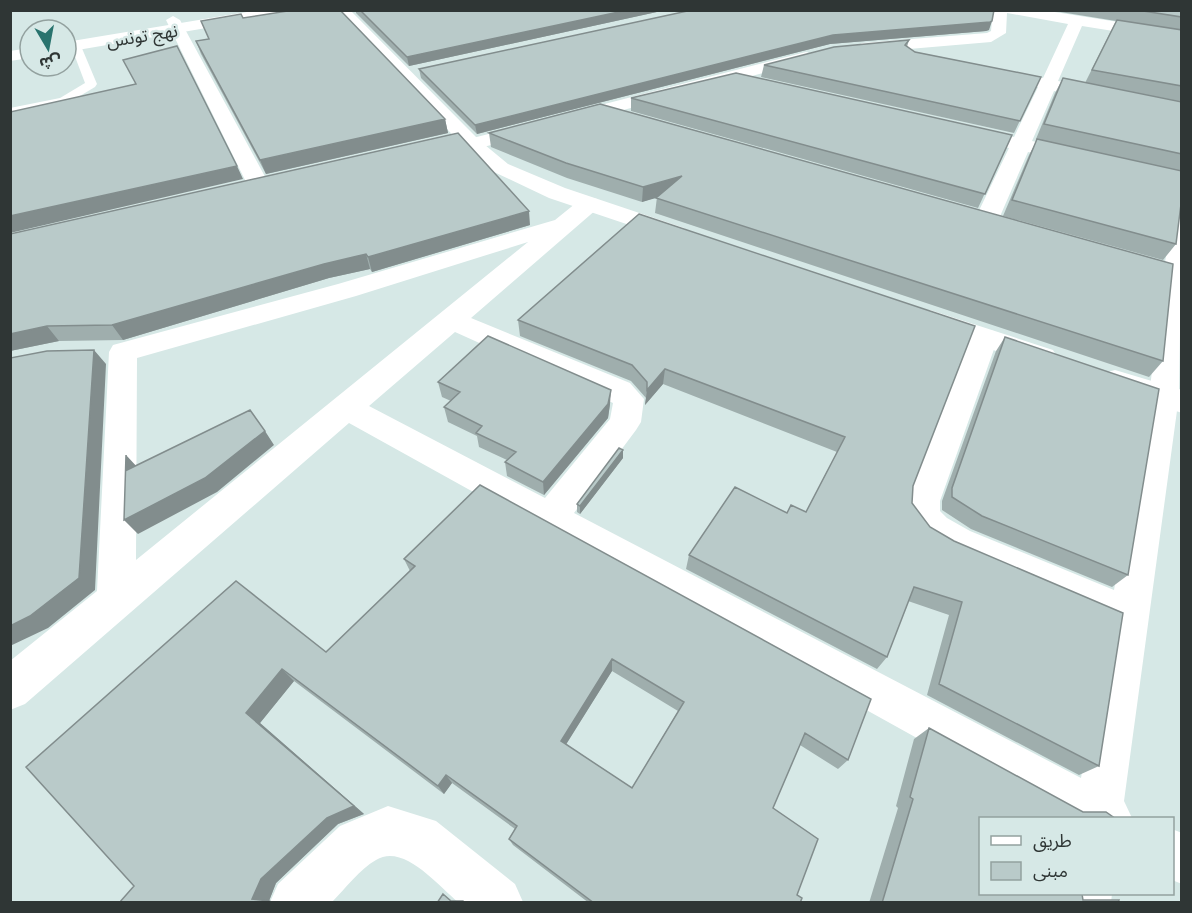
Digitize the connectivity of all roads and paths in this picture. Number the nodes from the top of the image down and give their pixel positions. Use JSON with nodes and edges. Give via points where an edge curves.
{"nodes":[{"id":1,"x":232,"y":10,"type":"edge"},
{"id":2,"x":289,"y":10,"type":"edge"},
{"id":3,"x":341,"y":10,"type":"edge"},
{"id":4,"x":1000,"y":10,"type":"edge"},
{"id":5,"x":1011,"y":10,"type":"edge"},
{"id":6,"x":1058,"y":14,"type":"edge"},
{"id":7,"x":1172,"y":19,"type":"edge"},
{"id":8,"x":1077,"y":21,"type":"junction"},
{"id":9,"x":175,"y":24,"type":"junction"},
{"id":10,"x":1176,"y":36,"type":"edge"},
{"id":11,"x":78,"y":41,"type":"edge"},
{"id":12,"x":874,"y":49,"type":"junction"},
{"id":13,"x":842,"y":50,"type":"edge"},
{"id":14,"x":820,"y":54,"type":"edge"},
{"id":15,"x":78,"y":60,"type":"edge"},
{"id":16,"x":932,"y":60,"type":"edge"},
{"id":17,"x":428,"y":69,"type":"edge"},
{"id":18,"x":978,"y":70,"type":"edge"},
{"id":19,"x":405,"y":74,"type":"junction"},
{"id":20,"x":731,"y":77,"type":"junction"},
{"id":21,"x":1048,"y":84,"type":"junction"},
{"id":22,"x":765,"y":85,"type":"edge"},
{"id":23,"x":602,"y":111,"type":"junction"},
{"id":24,"x":1182,"y":111,"type":"edge"},
{"id":25,"x":10,"y":112,"type":"edge"},
{"id":26,"x":636,"y":121,"type":"edge"},
{"id":27,"x":951,"y":128,"type":"edge"},
{"id":28,"x":461,"y":141,"type":"junction"},
{"id":29,"x":1020,"y":144,"type":"junction"},
{"id":30,"x":1101,"y":163,"type":"edge"},
{"id":31,"x":281,"y":179,"type":"edge"},
{"id":32,"x":258,"y":184,"type":"junction"},
{"id":33,"x":236,"y":189,"type":"edge"},
{"id":34,"x":578,"y":213,"type":"junction"},
{"id":35,"x":963,"y":214,"type":"edge"},
{"id":36,"x":1182,"y":214,"type":"edge"},
{"id":37,"x":986,"y":221,"type":"junction"},
{"id":38,"x":1008,"y":227,"type":"edge"},
{"id":39,"x":702,"y":242,"type":"edge"},
{"id":40,"x":905,"y":311,"type":"edge"},
{"id":41,"x":451,"y":320,"type":"junction"},
{"id":42,"x":984,"y":338,"type":"junction"},
{"id":43,"x":1063,"y":363,"type":"edge"},
{"id":44,"x":1097,"y":374,"type":"edge"},
{"id":45,"x":1173,"y":399,"type":"edge"},
{"id":46,"x":347,"y":408,"type":"junction"},
{"id":47,"x":551,"y":517,"type":"junction"},
{"id":48,"x":116,"y":599,"type":"junction"},
{"id":49,"x":1131,"y":615,"type":"junction"},
{"id":50,"x":10,"y":689,"type":"edge"},
{"id":51,"x":1102,"y":817,"type":"edge"},
{"id":52,"x":296,"y":903,"type":"edge"},
{"id":53,"x":497,"y":903,"type":"edge"}],
"edges":[{"from":1,"to":9,"type":"street","name":"نهج تونس"},
{"from":2,"to":9,"type":"street","name":"نهج تونس"},
{"from":3,"to":19,"type":"street"},
{"from":4,"to":12,"type":"street","via":[[998,33],[991,37]]},
{"from":5,"to":6,"type":"street"},
{"from":6,"to":8,"type":"street"},
{"from":7,"to":10,"type":"street"},
{"from":8,"to":10,"type":"street"},
{"from":8,"to":21,"type":"street"},
{"from":9,"to":11,"type":"street","name":"نهج تونس"},
{"from":9,"to":32,"type":"street"},
{"from":12,"to":13,"type":"street"},
{"from":12,"to":16,"type":"street"},
{"from":14,"to":20,"type":"street"},
{"from":15,"to":25,"type":"lane","via":[[91,84],[82,93],[53,104]]},
{"from":17,"to":19,"type":"street"},
{"from":18,"to":21,"type":"street"},
{"from":19,"to":28,"type":"street"},
{"from":20,"to":22,"type":"street"},
{"from":20,"to":23,"type":"street"},
{"from":21,"to":24,"type":"street"},
{"from":21,"to":29,"type":"street"},
{"from":23,"to":26,"type":"street"},
{"from":23,"to":28,"type":"street"},
{"from":27,"to":29,"type":"street"},
{"from":28,"to":34,"type":"street"},
{"from":29,"to":30,"type":"street"},
{"from":29,"to":37,"type":"street"},
{"from":31,"to":32,"type":"street"},
{"from":32,"to":33,"type":"street"},
{"from":34,"to":39,"type":"street"},
{"from":34,"to":41,"type":"street"},
{"from":34,"to":48,"type":"street","via":[[347,290],[112,352]]},
{"from":35,"to":37,"type":"street"},
{"from":36,"to":45,"type":"street","via":[[1165,271]]},
{"from":37,"to":38,"type":"street"},
{"from":40,"to":42,"type":"street"},
{"from":41,"to":46,"type":"street"},
{"from":41,"to":47,"type":"street","via":[[619,391],[629,399],[625,422]]},
{"from":42,"to":43,"type":"street"},
{"from":42,"to":49,"type":"street","via":[[923,501],[922,516],[934,529],[957,542]]},
{"from":44,"to":45,"type":"street"},
{"from":45,"to":49,"type":"street"},
{"from":46,"to":47,"type":"street"},
{"from":46,"to":48,"type":"street"},
{"from":47,"to":51,"type":"street"},
{"from":48,"to":50,"type":"street"},
{"from":49,"to":51,"type":"street"},
{"from":52,"to":53,"type":"street","via":[[357,843],[388,830],[418,838]]}]}
